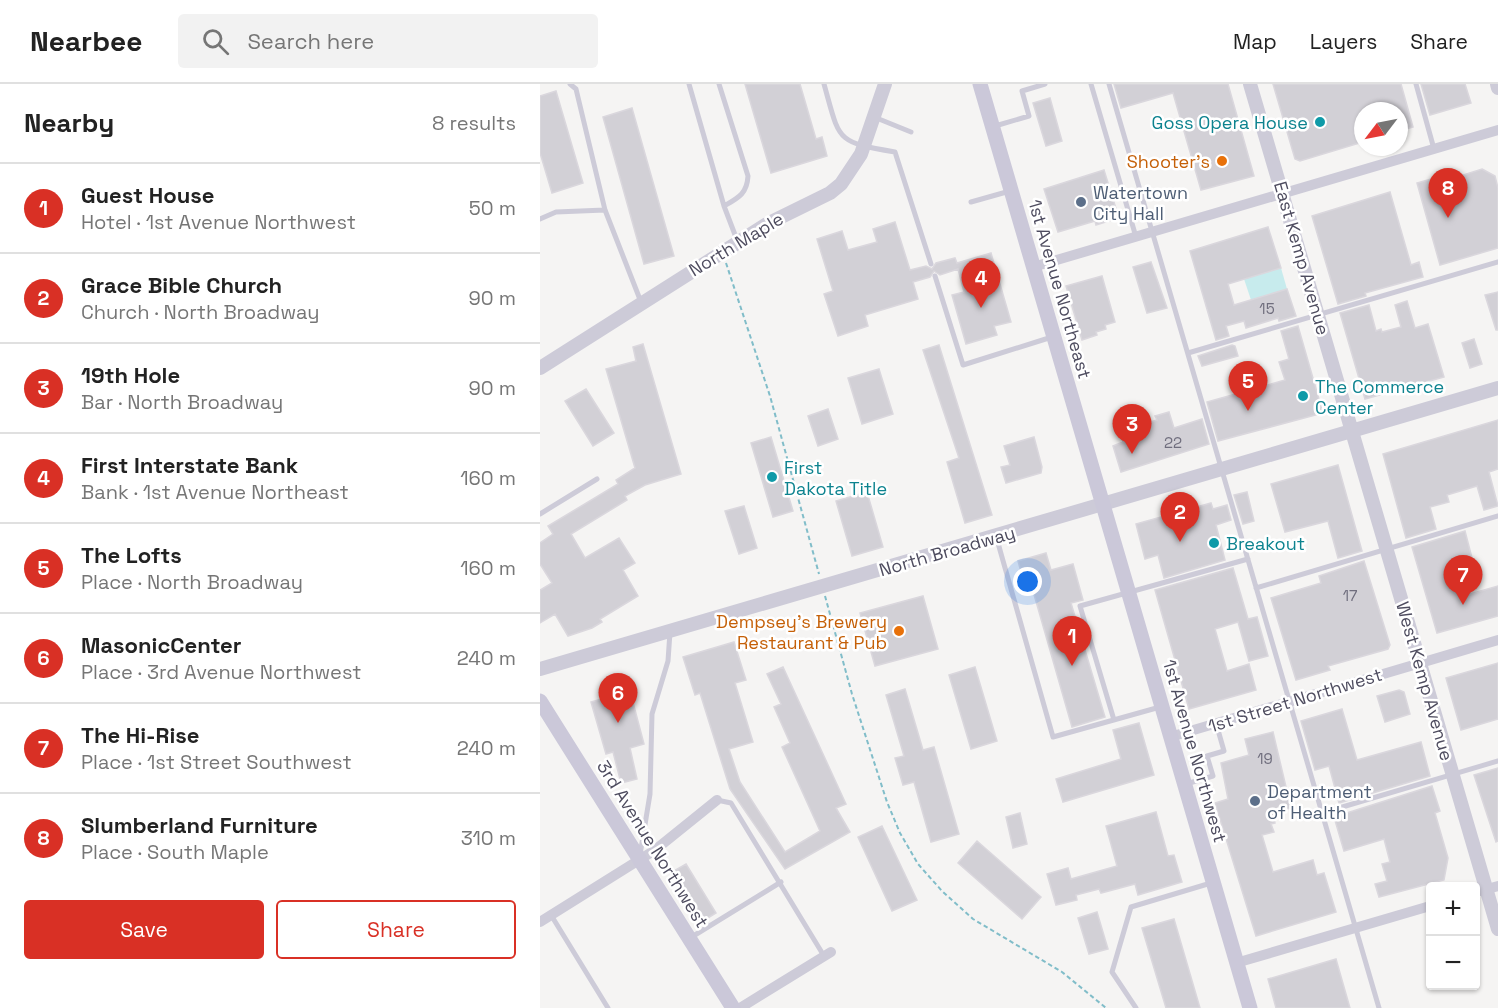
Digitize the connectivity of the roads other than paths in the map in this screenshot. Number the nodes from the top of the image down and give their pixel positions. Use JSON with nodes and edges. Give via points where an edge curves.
{"nodes":[{"id":1,"x":570,"y":84,"type":"edge"},
{"id":2,"x":689,"y":84,"type":"edge"},
{"id":3,"x":719,"y":84,"type":"edge"},
{"id":4,"x":824,"y":84,"type":"edge"},
{"id":5,"x":885,"y":84,"type":"edge"},
{"id":6,"x":980,"y":84,"type":"edge"},
{"id":7,"x":1045,"y":84,"type":"edge"},
{"id":8,"x":1091,"y":84,"type":"edge"},
{"id":9,"x":1108,"y":84,"type":"edge"},
{"id":10,"x":1250,"y":84,"type":"edge"},
{"id":11,"x":1416,"y":84,"type":"edge"},
{"id":12,"x":873,"y":116,"type":"junction"},
{"id":13,"x":992,"y":126,"type":"junction"},
{"id":14,"x":1498,"y":130,"type":"edge"},
{"id":15,"x":911,"y":132,"type":"dead end"},
{"id":16,"x":863,"y":147,"type":"junction"},
{"id":17,"x":1434,"y":149,"type":"junction"},
{"id":18,"x":1011,"y":190,"type":"junction"},
{"id":19,"x":1283,"y":193,"type":"junction"},
{"id":20,"x":971,"y":202,"type":"dead end"},
{"id":21,"x":724,"y":206,"type":"junction"},
{"id":22,"x":605,"y":210,"type":"junction"},
{"id":23,"x":540,"y":219,"type":"edge"},
{"id":24,"x":1152,"y":232,"type":"junction"},
{"id":25,"x":1136,"y":237,"type":"junction"},
{"id":26,"x":738,"y":242,"type":"junction"},
{"id":27,"x":1498,"y":262,"type":"edge"},
{"id":28,"x":932,"y":264,"type":"dead end"},
{"id":29,"x":1033,"y":267,"type":"junction"},
{"id":30,"x":935,"y":276,"type":"dead end"},
{"id":31,"x":642,"y":303,"type":"junction"},
{"id":32,"x":1318,"y":315,"type":"junction"},
{"id":33,"x":1054,"y":337,"type":"junction"},
{"id":34,"x":1188,"y":353,"type":"junction"},
{"id":35,"x":540,"y":368,"type":"edge"},
{"id":36,"x":1498,"y":388,"type":"edge"},
{"id":37,"x":1353,"y":432,"type":"junction"},
{"id":38,"x":1222,"y":470,"type":"junction"},
{"id":39,"x":597,"y":479,"type":"dead end"},
{"id":40,"x":1102,"y":505,"type":"junction"},
{"id":41,"x":540,"y":514,"type":"edge"},
{"id":42,"x":1498,"y":516,"type":"edge"},
{"id":43,"x":996,"y":536,"type":"junction"},
{"id":44,"x":1387,"y":549,"type":"junction"},
{"id":45,"x":1248,"y":559,"type":"junction"},
{"id":46,"x":1256,"y":588,"type":"junction"},
{"id":47,"x":1128,"y":591,"type":"junction"},
{"id":48,"x":670,"y":632,"type":"junction"},
{"id":49,"x":1498,"y":640,"type":"edge"},
{"id":50,"x":1420,"y":662,"type":"junction"},
{"id":51,"x":540,"y":669,"type":"edge"},
{"id":52,"x":540,"y":701,"type":"edge"},
{"id":53,"x":1290,"y":701,"type":"junction"},
{"id":54,"x":1161,"y":706,"type":"junction"},
{"id":55,"x":1114,"y":720,"type":"junction"},
{"id":56,"x":1216,"y":723,"type":"junction"},
{"id":57,"x":1170,"y":737,"type":"junction"},
{"id":58,"x":1498,"y":761,"type":"edge"},
{"id":59,"x":1453,"y":774,"type":"junction"},
{"id":60,"x":1184,"y":784,"type":"junction"},
{"id":61,"x":717,"y":800,"type":"joint"},
{"id":62,"x":1322,"y":813,"type":"junction"},
{"id":63,"x":639,"y":860,"type":"junction"},
{"id":64,"x":781,"y":882,"type":"junction"},
{"id":65,"x":1213,"y":882,"type":"junction"},
{"id":66,"x":1487,"y":889,"type":"edge"},
{"id":67,"x":1426,"y":907,"type":"edge"},
{"id":68,"x":551,"y":915,"type":"junction"},
{"id":69,"x":540,"y":922,"type":"edge"},
{"id":70,"x":1356,"y":928,"type":"junction"},
{"id":71,"x":1498,"y":929,"type":"edge"},
{"id":72,"x":689,"y":938,"type":"junction"},
{"id":73,"x":827,"y":954,"type":"joint"},
{"id":74,"x":1236,"y":963,"type":"junction"},
{"id":75,"x":608,"y":1008,"type":"edge"},
{"id":76,"x":733,"y":1008,"type":"edge"},
{"id":77,"x":740,"y":1008,"type":"edge"},
{"id":78,"x":1136,"y":1008,"type":"edge"},
{"id":79,"x":1250,"y":1008,"type":"edge"},
{"id":80,"x":1379,"y":1008,"type":"edge"}],
"edges":[{"from":1,"to":22,"type":"lane","via":[[576,89]]},
{"from":2,"to":21,"type":"lane"},
{"from":3,"to":21,"type":"lane","via":[[748,176],[743,194]]},
{"from":4,"to":16,"type":"lane","via":[[842,138]]},
{"from":5,"to":12,"type":"street","name":"North Maple"},
{"from":6,"to":13,"type":"main road","name":"1st Avenue Northeast"},
{"from":7,"to":13,"type":"lane","via":[[1022,91],[1029,116]]},
{"from":8,"to":25,"type":"lane"},
{"from":9,"to":24,"type":"lane"},
{"from":10,"to":19,"type":"street","name":"East Kemp Avenue"},
{"from":11,"to":17,"type":"lane"},
{"from":12,"to":15,"type":"lane"},
{"from":12,"to":16,"type":"street","name":"North Maple"},
{"from":13,"to":18,"type":"main road","name":"1st Avenue Northeast"},
{"from":14,"to":17,"type":"street"},
{"from":16,"to":26,"type":"street","name":"North Maple","via":[[836,189]]},
{"from":16,"to":28,"type":"lane","via":[[895,152]]},
{"from":17,"to":19,"type":"street"},
{"from":18,"to":20,"type":"lane"},
{"from":18,"to":29,"type":"main road","name":"1st Avenue Northeast"},
{"from":19,"to":24,"type":"street"},
{"from":19,"to":32,"type":"street","name":"East Kemp Avenue"},
{"from":21,"to":26,"type":"lane"},
{"from":22,"to":23,"type":"lane","via":[[556,212]]},
{"from":22,"to":31,"type":"lane"},
{"from":24,"to":25,"type":"street"},
{"from":24,"to":34,"type":"lane"},
{"from":25,"to":29,"type":"street"},
{"from":26,"to":31,"type":"street","name":"North Maple"},
{"from":27,"to":32,"type":"lane"},
{"from":29,"to":33,"type":"main road","name":"1st Avenue Northeast"},
{"from":30,"to":33,"type":"lane","via":[[963,365]]},
{"from":31,"to":35,"type":"street","name":"North Maple"},
{"from":32,"to":34,"type":"lane"},
{"from":32,"to":37,"type":"street","name":"East Kemp Avenue"},
{"from":33,"to":40,"type":"main road","name":"1st Avenue Northeast"},
{"from":34,"to":38,"type":"lane"},
{"from":36,"to":37,"type":"street","name":"North Broadway"},
{"from":37,"to":38,"type":"street","name":"North Broadway"},
{"from":37,"to":44,"type":"street","name":"West Kemp Avenue"},
{"from":38,"to":40,"type":"street","name":"North Broadway"},
{"from":38,"to":45,"type":"lane"},
{"from":39,"to":41,"type":"lane"},
{"from":40,"to":43,"type":"street","name":"North Broadway"},
{"from":40,"to":47,"type":"main road","name":"1st Avenue Northwest"},
{"from":42,"to":44,"type":"lane"},
{"from":43,"to":48,"type":"street","name":"North Broadway"},
{"from":43,"to":55,"type":"lane","via":[[1053,737]]},
{"from":44,"to":46,"type":"lane"},
{"from":44,"to":50,"type":"street","name":"West Kemp Avenue"},
{"from":45,"to":46,"type":"lane"},
{"from":45,"to":47,"type":"lane"},
{"from":46,"to":53,"type":"lane"},
{"from":47,"to":54,"type":"main road","name":"1st Avenue Northwest"},
{"from":47,"to":55,"type":"lane","via":[[1080,606]]},
{"from":48,"to":51,"type":"street","name":"North Broadway"},
{"from":48,"to":63,"type":"lane","via":[[668,661],[652,714],[650,794]]},
{"from":49,"to":50,"type":"street","name":"1st Street Northwest"},
{"from":50,"to":53,"type":"street","name":"1st Street Northwest"},
{"from":50,"to":59,"type":"street","name":"West Kemp Avenue"},
{"from":52,"to":63,"type":"main road","name":"3rd Avenue Northwest"},
{"from":53,"to":56,"type":"street","name":"1st Street Northwest"},
{"from":53,"to":62,"type":"lane"},
{"from":54,"to":55,"type":"lane"},
{"from":54,"to":57,"type":"main road","name":"1st Avenue Northwest"},
{"from":56,"to":57,"type":"street","name":"1st Street Northwest"},
{"from":56,"to":60,"type":"lane","via":[[1224,751],[1207,756],[1213,776]]},
{"from":57,"to":60,"type":"main road","name":"1st Avenue Northwest"},
{"from":58,"to":59,"type":"lane"},
{"from":59,"to":62,"type":"lane"},
{"from":59,"to":66,"type":"street","name":"West Kemp Avenue"},
{"from":60,"to":65,"type":"main road","name":"1st Avenue Northwest"},
{"from":61,"to":63,"type":"street"},
{"from":61,"to":64,"type":"lane","via":[[732,803]]},
{"from":62,"to":70,"type":"lane"},
{"from":63,"to":68,"type":"street"},
{"from":63,"to":72,"type":"main road","name":"3rd Avenue Northwest"},
{"from":64,"to":72,"type":"lane"},
{"from":64,"to":73,"type":"lane"},
{"from":65,"to":74,"type":"main road","name":"1st Avenue Northwest"},
{"from":65,"to":78,"type":"lane","via":[[1131,907],[1112,972]]},
{"from":66,"to":71,"type":"street","name":"West Kemp Avenue"},
{"from":67,"to":70,"type":"street"},
{"from":68,"to":69,"type":"street"},
{"from":68,"to":75,"type":"lane"},
{"from":70,"to":74,"type":"street"},
{"from":70,"to":80,"type":"lane"},
{"from":72,"to":76,"type":"main road","name":"3rd Avenue Northwest"},
{"from":73,"to":77,"type":"street"},
{"from":74,"to":79,"type":"main road","name":"1st Avenue Northwest"}]}
